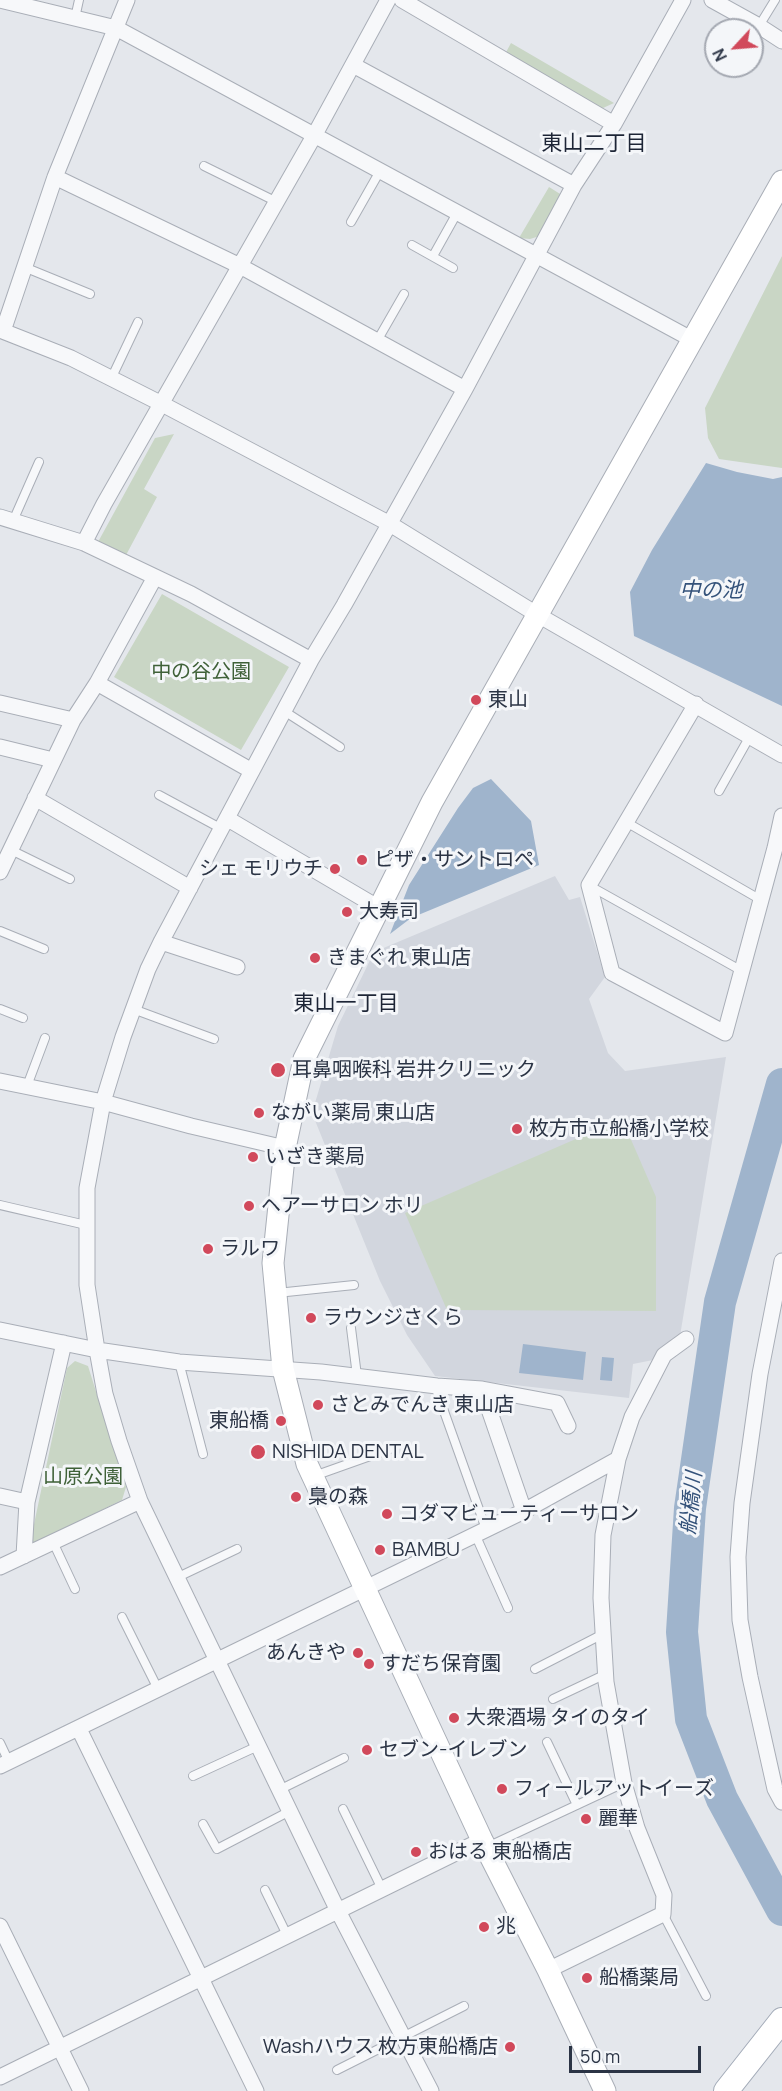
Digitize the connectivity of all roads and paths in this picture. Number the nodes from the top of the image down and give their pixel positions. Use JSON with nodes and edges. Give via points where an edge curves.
{"nodes":[{"id":1,"x":0,"y":0,"type":"edge"},
{"id":2,"x":79,"y":0,"type":"edge"},
{"id":3,"x":128,"y":0,"type":"edge"},
{"id":4,"x":388,"y":0,"type":"edge"},
{"id":5,"x":402,"y":0,"type":"edge"},
{"id":6,"x":683,"y":0,"type":"edge"},
{"id":7,"x":712,"y":0,"type":"edge"},
{"id":8,"x":775,"y":0,"type":"edge"},
{"id":9,"x":75,"y":18,"type":"junction"},
{"id":10,"x":745,"y":18,"type":"edge"},
{"id":11,"x":764,"y":18,"type":"edge"},
{"id":12,"x":116,"y":28,"type":"junction"},
{"id":13,"x":764,"y":29,"type":"edge"},
{"id":14,"x":782,"y":40,"type":"edge"},
{"id":15,"x":353,"y":65,"type":"junction"},
{"id":16,"x":614,"y":124,"type":"junction"},
{"id":17,"x":314,"y":136,"type":"junction"},
{"id":18,"x":204,"y":166,"type":"dead end"},
{"id":19,"x":380,"y":171,"type":"junction"},
{"id":20,"x":55,"y":177,"type":"junction"},
{"id":21,"x":782,"y":181,"type":"edge"},
{"id":22,"x":574,"y":185,"type":"junction"},
{"id":23,"x":277,"y":202,"type":"junction"},
{"id":24,"x":457,"y":213,"type":"junction"},
{"id":25,"x":351,"y":222,"type":"dead end"},
{"id":26,"x":412,"y":245,"type":"dead end"},
{"id":27,"x":433,"y":256,"type":"junction"},
{"id":28,"x":537,"y":256,"type":"junction"},
{"id":29,"x":240,"y":266,"type":"junction"},
{"id":30,"x":24,"y":267,"type":"junction"},
{"id":31,"x":453,"y":268,"type":"dead end"},
{"id":32,"x":90,"y":294,"type":"dead end"},
{"id":33,"x":404,"y":294,"type":"dead end"},
{"id":34,"x":138,"y":322,"type":"dead end"},
{"id":35,"x":1,"y":334,"type":"edge"},
{"id":36,"x":693,"y":340,"type":"junction"},
{"id":37,"x":377,"y":341,"type":"junction"},
{"id":38,"x":111,"y":379,"type":"junction"},
{"id":39,"x":465,"y":389,"type":"junction"},
{"id":40,"x":162,"y":404,"type":"junction"},
{"id":41,"x":39,"y":462,"type":"dead end"},
{"id":42,"x":7,"y":519,"type":"edge"},
{"id":43,"x":390,"y":524,"type":"junction"},
{"id":44,"x":84,"y":543,"type":"junction"},
{"id":45,"x":155,"y":577,"type":"junction"},
{"id":46,"x":538,"y":615,"type":"junction"},
{"id":47,"x":311,"y":660,"type":"junction"},
{"id":48,"x":97,"y":683,"type":"junction"},
{"id":49,"x":0,"y":703,"type":"edge"},
{"id":50,"x":696,"y":704,"type":"junction"},
{"id":51,"x":284,"y":711,"type":"junction"},
{"id":52,"x":72,"y":720,"type":"junction"},
{"id":53,"x":750,"y":736,"type":"junction"},
{"id":54,"x":0,"y":747,"type":"edge"},
{"id":55,"x":340,"y":747,"type":"dead end"},
{"id":56,"x":782,"y":755,"type":"edge"},
{"id":57,"x":54,"y":760,"type":"junction"},
{"id":58,"x":252,"y":771,"type":"junction"},
{"id":59,"x":719,"y":791,"type":"dead end"},
{"id":60,"x":159,"y":795,"type":"dead end"},
{"id":61,"x":35,"y":798,"type":"junction"},
{"id":62,"x":782,"y":816,"type":"edge"},
{"id":63,"x":626,"y":822,"type":"junction"},
{"id":64,"x":225,"y":824,"type":"junction"},
{"id":65,"x":11,"y":850,"type":"junction"},
{"id":66,"x":0,"y":872,"type":"edge"},
{"id":67,"x":70,"y":879,"type":"dead end"},
{"id":68,"x":589,"y":885,"type":"junction"},
{"id":69,"x":189,"y":888,"type":"junction"},
{"id":70,"x":761,"y":900,"type":"junction"},
{"id":71,"x":379,"y":908,"type":"junction"},
{"id":72,"x":0,"y":931,"type":"edge"},
{"id":73,"x":161,"y":942,"type":"junction"},
{"id":74,"x":44,"y":949,"type":"dead end"},
{"id":75,"x":237,"y":967,"type":"dead end"},
{"id":76,"x":742,"y":971,"type":"junction"},
{"id":77,"x":0,"y":1009,"type":"edge"},
{"id":78,"x":133,"y":1010,"type":"junction"},
{"id":79,"x":23,"y":1018,"type":"dead end"},
{"id":80,"x":45,"y":1038,"type":"dead end"},
{"id":81,"x":214,"y":1039,"type":"dead end"},
{"id":82,"x":0,"y":1081,"type":"edge"},
{"id":83,"x":27,"y":1086,"type":"junction"},
{"id":84,"x":103,"y":1102,"type":"junction"},
{"id":85,"x":285,"y":1148,"type":"junction"},
{"id":86,"x":0,"y":1205,"type":"edge"},
{"id":87,"x":86,"y":1226,"type":"junction"},
{"id":88,"x":782,"y":1261,"type":"edge"},
{"id":89,"x":354,"y":1285,"type":"dead end"},
{"id":90,"x":276,"y":1293,"type":"junction"},
{"id":91,"x":351,"y":1328,"type":"dead end"},
{"id":92,"x":0,"y":1330,"type":"edge"},
{"id":93,"x":686,"y":1339,"type":"dead end"},
{"id":94,"x":64,"y":1343,"type":"junction"},
{"id":95,"x":97,"y":1350,"type":"junction"},
{"id":96,"x":179,"y":1362,"type":"junction"},
{"id":97,"x":283,"y":1369,"type":"junction"},
{"id":98,"x":357,"y":1376,"type":"junction"},
{"id":99,"x":435,"y":1386,"type":"junction"},
{"id":100,"x":482,"y":1389,"type":"junction"},
{"id":101,"x":568,"y":1425,"type":"dead end"},
{"id":102,"x":390,"y":1449,"type":"dead end"},
{"id":103,"x":203,"y":1454,"type":"dead end"},
{"id":104,"x":618,"y":1459,"type":"junction"},
{"id":105,"x":313,"y":1476,"type":"junction"},
{"id":106,"x":0,"y":1496,"type":"edge"},
{"id":107,"x":27,"y":1502,"type":"junction"},
{"id":108,"x":140,"y":1502,"type":"junction"},
{"id":109,"x":524,"y":1511,"type":"junction"},
{"id":110,"x":480,"y":1531,"type":"junction"},
{"id":111,"x":53,"y":1542,"type":"junction"},
{"id":112,"x":237,"y":1549,"type":"dead end"},
{"id":113,"x":24,"y":1556,"type":"junction"},
{"id":114,"x":0,"y":1567,"type":"edge"},
{"id":115,"x":176,"y":1578,"type":"junction"},
{"id":116,"x":365,"y":1588,"type":"junction"},
{"id":117,"x":75,"y":1589,"type":"dead end"},
{"id":118,"x":508,"y":1608,"type":"dead end"},
{"id":119,"x":122,"y":1617,"type":"dead end"},
{"id":120,"x":603,"y":1634,"type":"junction"},
{"id":121,"x":216,"y":1660,"type":"junction"},
{"id":122,"x":535,"y":1669,"type":"dead end"},
{"id":123,"x":606,"y":1674,"type":"junction"},
{"id":124,"x":158,"y":1689,"type":"junction"},
{"id":125,"x":553,"y":1699,"type":"dead end"},
{"id":126,"x":78,"y":1729,"type":"junction"},
{"id":127,"x":547,"y":1742,"type":"dead end"},
{"id":128,"x":0,"y":1743,"type":"edge"},
{"id":129,"x":258,"y":1746,"type":"junction"},
{"id":130,"x":344,"y":1758,"type":"dead end"},
{"id":131,"x":5,"y":1764,"type":"edge"},
{"id":132,"x":193,"y":1776,"type":"dead end"},
{"id":133,"x":624,"y":1783,"type":"junction"},
{"id":134,"x":279,"y":1790,"type":"junction"},
{"id":135,"x":780,"y":1792,"type":"edge"},
{"id":136,"x":577,"y":1805,"type":"junction"},
{"id":137,"x":343,"y":1809,"type":"dead end"},
{"id":138,"x":290,"y":1811,"type":"junction"},
{"id":139,"x":203,"y":1824,"type":"dead end"},
{"id":140,"x":483,"y":1844,"type":"junction"},
{"id":141,"x":382,"y":1889,"type":"junction"},
{"id":142,"x":265,"y":1890,"type":"dead end"},
{"id":143,"x":338,"y":1911,"type":"junction"},
{"id":144,"x":663,"y":1914,"type":"junction"},
{"id":145,"x":0,"y":1926,"type":"edge"},
{"id":146,"x":288,"y":1935,"type":"junction"},
{"id":147,"x":548,"y":1970,"type":"junction"},
{"id":148,"x":201,"y":1978,"type":"junction"},
{"id":149,"x":706,"y":1996,"type":"dead end"},
{"id":150,"x":464,"y":2006,"type":"dead end"},
{"id":151,"x":782,"y":2020,"type":"edge"},
{"id":152,"x":402,"y":2037,"type":"junction"},
{"id":153,"x":60,"y":2047,"type":"junction"},
{"id":154,"x":337,"y":2070,"type":"dead end"},
{"id":155,"x":0,"y":2077,"type":"edge"},
{"id":156,"x":602,"y":2090,"type":"edge"},
{"id":157,"x":81,"y":2091,"type":"edge"},
{"id":158,"x":256,"y":2091,"type":"edge"},
{"id":159,"x":431,"y":2091,"type":"edge"},
{"id":160,"x":726,"y":2091,"type":"edge"}],
"edges":[{"from":1,"to":9,"type":"street"},
{"from":2,"to":9,"type":"lane"},
{"from":3,"to":12,"type":"street"},
{"from":4,"to":15,"type":"street"},
{"from":5,"to":16,"type":"street"},
{"from":6,"to":16,"type":"street"},
{"from":7,"to":10,"type":"street"},
{"from":8,"to":11,"type":"lane"},
{"from":9,"to":12,"type":"street"},
{"from":12,"to":17,"type":"street"},
{"from":12,"to":20,"type":"street"},
{"from":13,"to":14,"type":"street"},
{"from":15,"to":17,"type":"street"},
{"from":15,"to":22,"type":"street"},
{"from":16,"to":22,"type":"street"},
{"from":17,"to":19,"type":"street"},
{"from":17,"to":23,"type":"street"},
{"from":18,"to":23,"type":"lane"},
{"from":19,"to":24,"type":"street"},
{"from":19,"to":25,"type":"lane"},
{"from":20,"to":29,"type":"street"},
{"from":20,"to":30,"type":"street"},
{"from":21,"to":36,"type":"street"},
{"from":22,"to":28,"type":"street"},
{"from":23,"to":29,"type":"street"},
{"from":24,"to":27,"type":"lane"},
{"from":24,"to":28,"type":"street"},
{"from":26,"to":27,"type":"lane"},
{"from":27,"to":31,"type":"lane"},
{"from":28,"to":36,"type":"street"},
{"from":28,"to":39,"type":"street"},
{"from":29,"to":37,"type":"street"},
{"from":29,"to":40,"type":"street"},
{"from":30,"to":32,"type":"lane"},
{"from":30,"to":35,"type":"street"},
{"from":33,"to":37,"type":"lane"},
{"from":34,"to":38,"type":"lane"},
{"from":35,"to":38,"type":"street","via":[[71,358]]},
{"from":36,"to":46,"type":"street"},
{"from":37,"to":39,"type":"street"},
{"from":38,"to":40,"type":"street"},
{"from":39,"to":43,"type":"street"},
{"from":40,"to":43,"type":"street"},
{"from":40,"to":44,"type":"street"},
{"from":41,"to":42,"type":"lane"},
{"from":42,"to":44,"type":"street"},
{"from":43,"to":46,"type":"street"},
{"from":43,"to":47,"type":"street"},
{"from":44,"to":45,"type":"street"},
{"from":45,"to":47,"type":"street"},
{"from":45,"to":48,"type":"street"},
{"from":46,"to":50,"type":"street"},
{"from":46,"to":71,"type":"street","via":[[432,802]]},
{"from":47,"to":51,"type":"street"},
{"from":48,"to":52,"type":"street"},
{"from":48,"to":58,"type":"street"},
{"from":49,"to":52,"type":"street"},
{"from":50,"to":53,"type":"street"},
{"from":50,"to":63,"type":"street"},
{"from":51,"to":55,"type":"lane"},
{"from":51,"to":58,"type":"street"},
{"from":52,"to":57,"type":"street"},
{"from":53,"to":56,"type":"street"},
{"from":53,"to":59,"type":"lane"},
{"from":54,"to":57,"type":"street"},
{"from":57,"to":61,"type":"street"},
{"from":58,"to":64,"type":"street"},
{"from":60,"to":64,"type":"lane"},
{"from":61,"to":65,"type":"street"},
{"from":61,"to":69,"type":"street"},
{"from":62,"to":70,"type":"street"},
{"from":63,"to":68,"type":"street"},
{"from":63,"to":70,"type":"lane"},
{"from":64,"to":69,"type":"street"},
{"from":64,"to":71,"type":"street"},
{"from":65,"to":66,"type":"street"},
{"from":65,"to":67,"type":"lane"},
{"from":68,"to":76,"type":"lane"},
{"from":68,"to":76,"type":"street","via":[[612,973],[725,1033]]},
{"from":69,"to":73,"type":"street"},
{"from":70,"to":76,"type":"street"},
{"from":71,"to":85,"type":"street","via":[[304,1059]]},
{"from":72,"to":74,"type":"lane"},
{"from":73,"to":75,"type":"street"},
{"from":73,"to":78,"type":"street"},
{"from":77,"to":79,"type":"lane"},
{"from":78,"to":81,"type":"lane"},
{"from":78,"to":84,"type":"street"},
{"from":80,"to":83,"type":"lane"},
{"from":82,"to":83,"type":"street"},
{"from":83,"to":84,"type":"street"},
{"from":84,"to":85,"type":"street"},
{"from":84,"to":87,"type":"street","via":[[87,1188]]},
{"from":85,"to":90,"type":"street","via":[[273,1263]]},
{"from":86,"to":87,"type":"lane"},
{"from":87,"to":95,"type":"street","via":[[87,1285]]},
{"from":88,"to":135,"type":"street","via":[[760,1374],[738,1557],[742,1631],[760,1728]]},
{"from":89,"to":90,"type":"lane"},
{"from":90,"to":97,"type":"street"},
{"from":91,"to":98,"type":"lane"},
{"from":92,"to":94,"type":"street"},
{"from":93,"to":104,"type":"street","via":[[664,1355],[632,1417]]},
{"from":94,"to":95,"type":"street"},
{"from":94,"to":107,"type":"street"},
{"from":95,"to":96,"type":"street"},
{"from":95,"to":108,"type":"street","via":[[108,1404]]},
{"from":96,"to":97,"type":"street"},
{"from":96,"to":103,"type":"lane"},
{"from":97,"to":98,"type":"street"},
{"from":97,"to":105,"type":"street"},
{"from":98,"to":99,"type":"street"},
{"from":99,"to":100,"type":"street"},
{"from":99,"to":110,"type":"lane"},
{"from":100,"to":101,"type":"street","via":[[557,1403]]},
{"from":100,"to":109,"type":"street"},
{"from":102,"to":105,"type":"lane"},
{"from":104,"to":109,"type":"street"},
{"from":104,"to":120,"type":"street","via":[[603,1535]]},
{"from":105,"to":116,"type":"street"},
{"from":106,"to":107,"type":"street"},
{"from":107,"to":113,"type":"street"},
{"from":108,"to":111,"type":"street"},
{"from":108,"to":115,"type":"street"},
{"from":109,"to":110,"type":"street"},
{"from":110,"to":116,"type":"street"},
{"from":110,"to":118,"type":"lane"},
{"from":111,"to":113,"type":"street"},
{"from":111,"to":117,"type":"lane"},
{"from":112,"to":115,"type":"lane"},
{"from":113,"to":114,"type":"street"},
{"from":115,"to":121,"type":"street"},
{"from":116,"to":121,"type":"street"},
{"from":116,"to":140,"type":"street"},
{"from":119,"to":124,"type":"lane"},
{"from":120,"to":122,"type":"lane"},
{"from":120,"to":123,"type":"street"},
{"from":121,"to":124,"type":"street"},
{"from":121,"to":129,"type":"street"},
{"from":123,"to":125,"type":"lane"},
{"from":123,"to":133,"type":"street"},
{"from":124,"to":126,"type":"street"},
{"from":126,"to":131,"type":"street"},
{"from":126,"to":148,"type":"street"},
{"from":127,"to":136,"type":"lane"},
{"from":128,"to":131,"type":"lane"},
{"from":129,"to":132,"type":"lane"},
{"from":129,"to":134,"type":"street"},
{"from":130,"to":134,"type":"lane"},
{"from":133,"to":136,"type":"lane"},
{"from":133,"to":144,"type":"street","via":[[664,1895]]},
{"from":134,"to":138,"type":"street"},
{"from":136,"to":140,"type":"lane"},
{"from":137,"to":141,"type":"lane"},
{"from":138,"to":139,"type":"lane","via":[[216,1848]]},
{"from":138,"to":143,"type":"street"},
{"from":140,"to":141,"type":"street"},
{"from":140,"to":147,"type":"street"},
{"from":141,"to":143,"type":"street"},
{"from":142,"to":146,"type":"lane"},
{"from":143,"to":146,"type":"street"},
{"from":143,"to":152,"type":"street"},
{"from":144,"to":147,"type":"street"},
{"from":144,"to":149,"type":"lane"},
{"from":145,"to":153,"type":"street"},
{"from":146,"to":148,"type":"street"},
{"from":147,"to":156,"type":"street"},
{"from":148,"to":153,"type":"street"},
{"from":148,"to":158,"type":"street"},
{"from":150,"to":152,"type":"lane"},
{"from":151,"to":160,"type":"main road"},
{"from":152,"to":154,"type":"lane"},
{"from":152,"to":159,"type":"street"},
{"from":153,"to":155,"type":"street"},
{"from":153,"to":157,"type":"street"}]}
